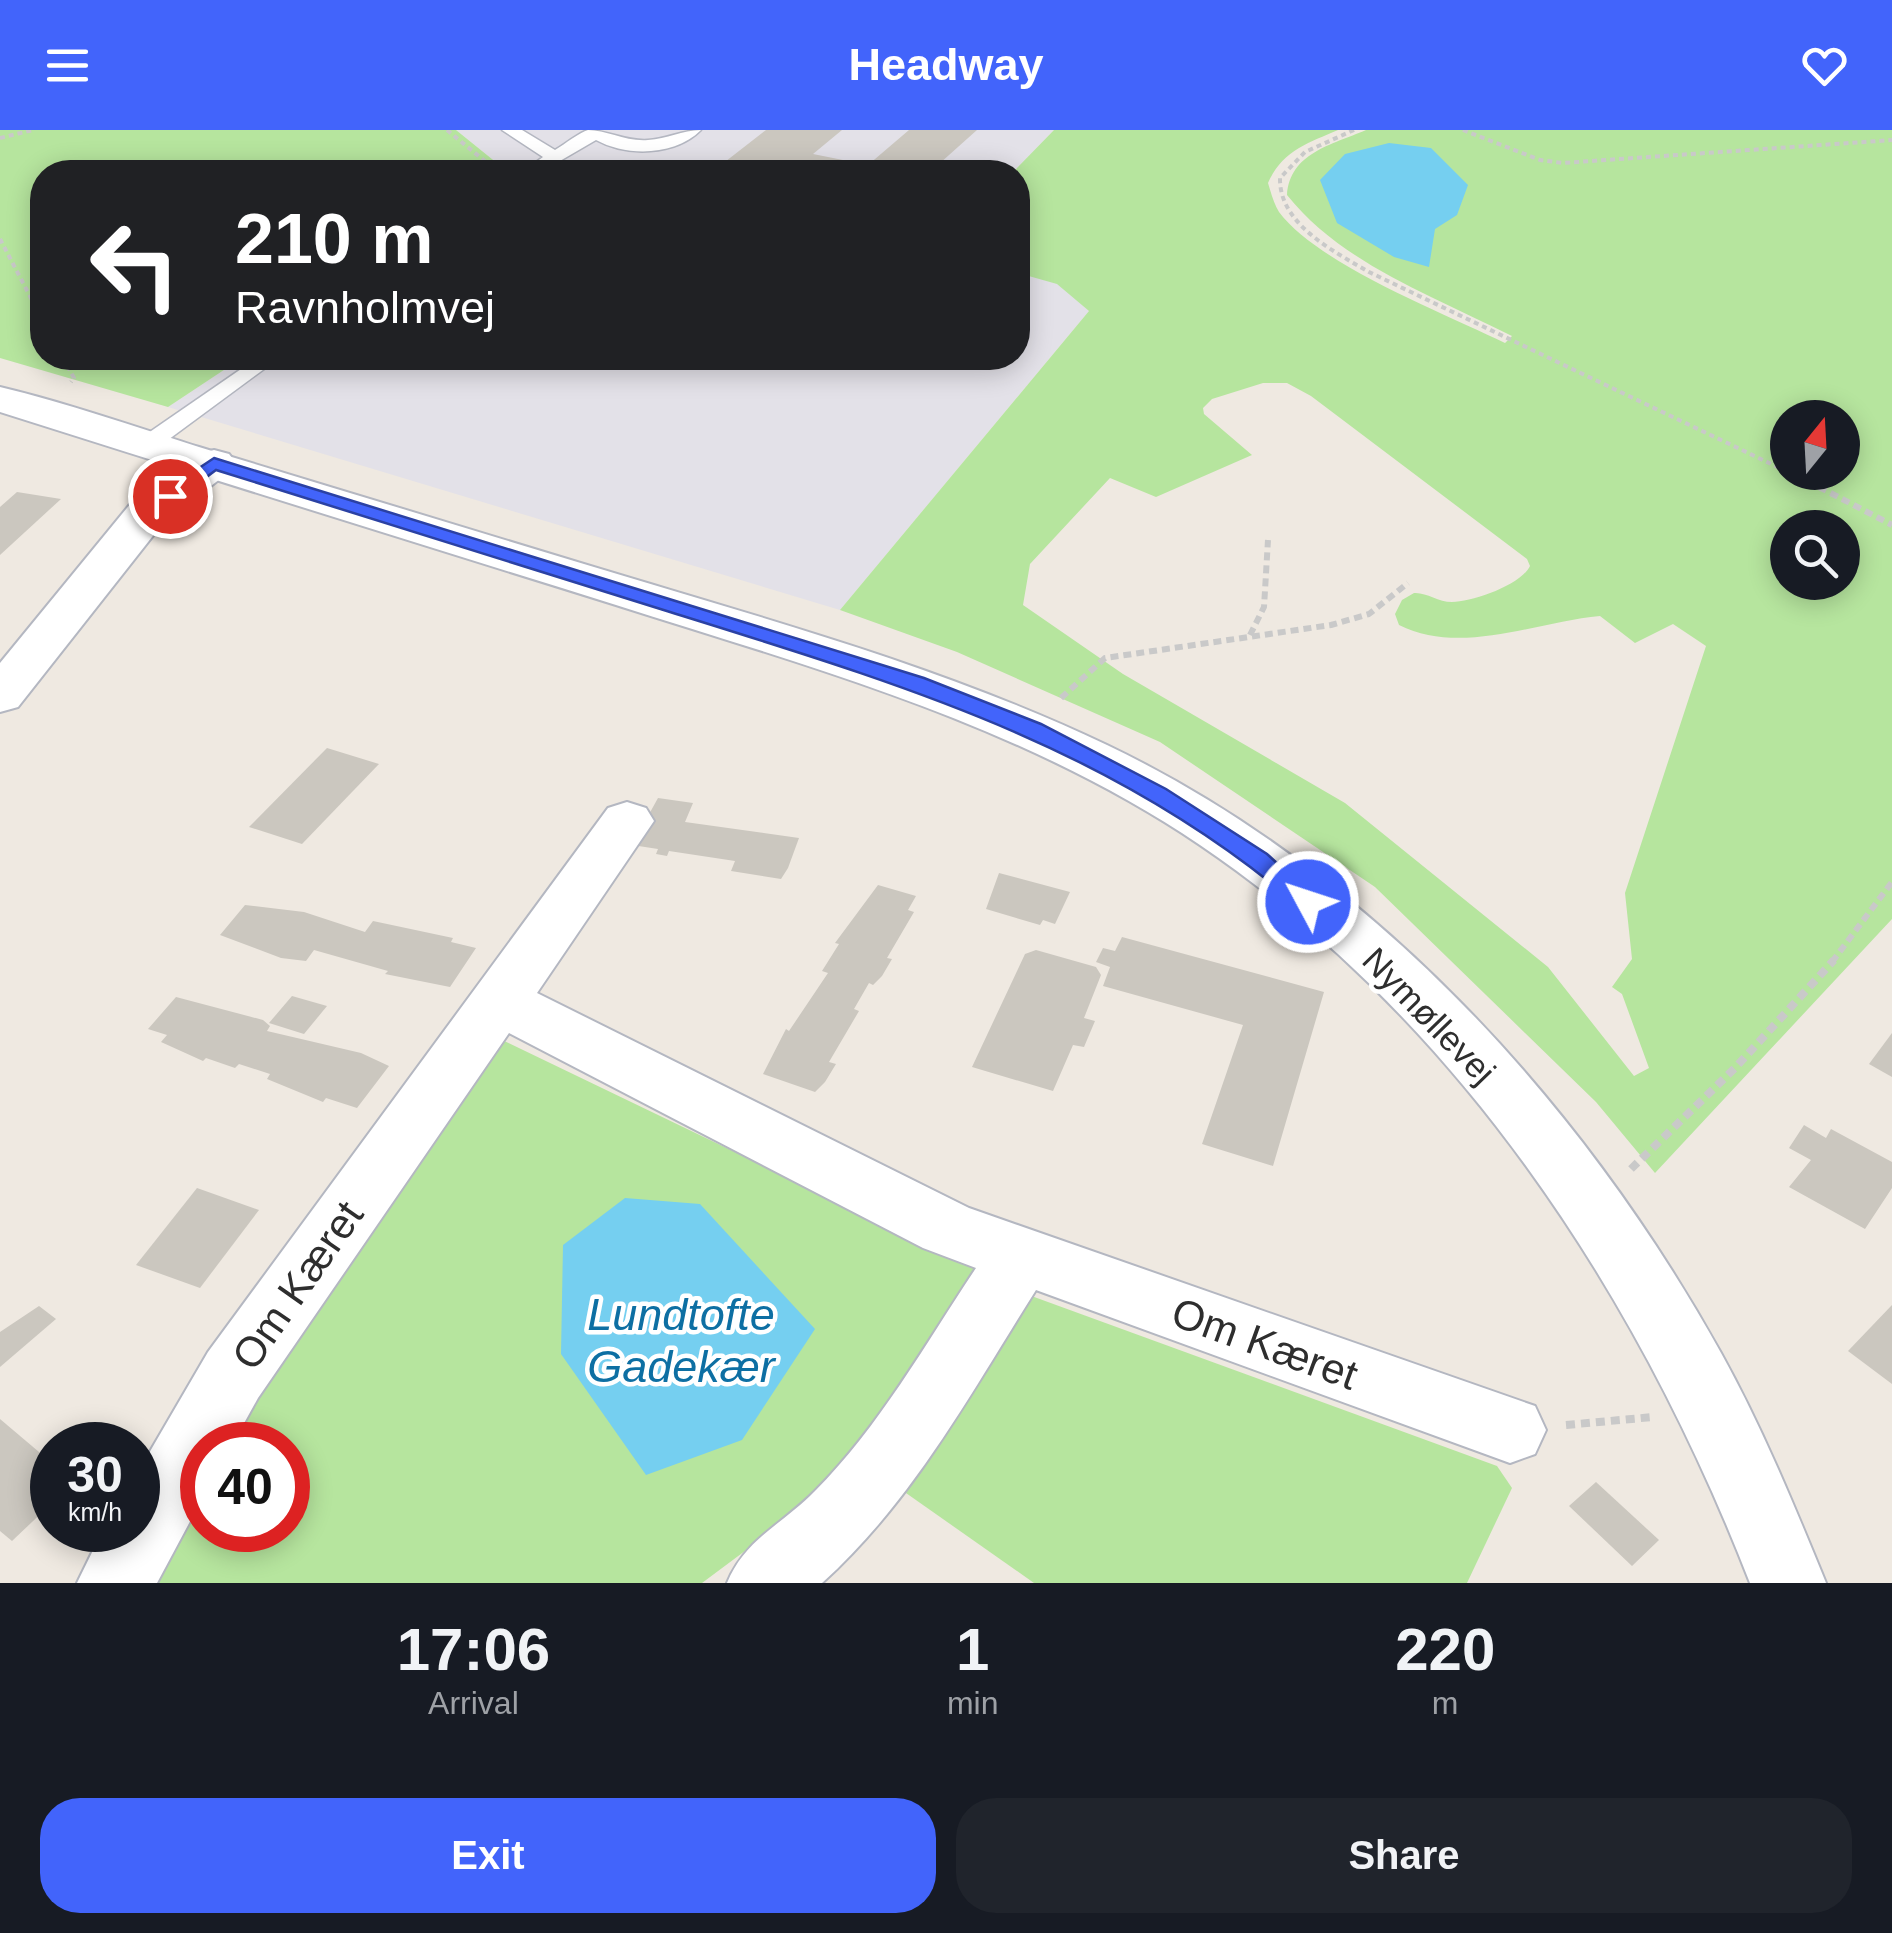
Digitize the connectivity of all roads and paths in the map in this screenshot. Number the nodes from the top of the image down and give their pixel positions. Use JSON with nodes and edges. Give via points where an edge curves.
{"nodes":[{"id":1,"x":34,"y":130,"type":"edge"},
{"id":2,"x":448,"y":130,"type":"edge"},
{"id":3,"x":510,"y":130,"type":"edge"},
{"id":4,"x":693,"y":130,"type":"edge"},
{"id":5,"x":1354,"y":130,"type":"edge"},
{"id":6,"x":1463,"y":130,"type":"edge"},
{"id":7,"x":595,"y":132,"type":"edge"},
{"id":8,"x":0,"y":138,"type":"edge"},
{"id":9,"x":1892,"y":140,"type":"edge"},
{"id":10,"x":554,"y":156,"type":"junction"},
{"id":11,"x":484,"y":160,"type":"edge"},
{"id":12,"x":548,"y":160,"type":"edge"},
{"id":13,"x":0,"y":239,"type":"edge"},
{"id":14,"x":30,"y":296,"type":"edge"},
{"id":15,"x":252,"y":370,"type":"edge"},
{"id":16,"x":0,"y":399,"type":"edge"},
{"id":17,"x":149,"y":442,"type":"junction"},
{"id":18,"x":1770,"y":463,"type":"edge"},
{"id":19,"x":214,"y":464,"type":"junction"},
{"id":20,"x":1823,"y":490,"type":"edge"},
{"id":21,"x":1892,"y":525,"type":"edge"},
{"id":22,"x":1268,"y":540,"type":"dead end"},
{"id":23,"x":1408,"y":583,"type":"dead end"},
{"id":24,"x":1250,"y":636,"type":"junction"},
{"id":25,"x":0,"y":696,"type":"edge"},
{"id":26,"x":1034,"y":728,"type":"junction"},
{"id":27,"x":627,"y":821,"type":"dead end"},
{"id":28,"x":1892,"y":882,"type":"edge"},
{"id":29,"x":498,"y":1000,"type":"junction"},
{"id":30,"x":1594,"y":1205,"type":"junction"},
{"id":31,"x":1021,"y":1256,"type":"junction"},
{"id":32,"x":1714,"y":1411,"type":"junction"},
{"id":33,"x":1510,"y":1430,"type":"joint"},
{"id":34,"x":115,"y":1583,"type":"edge"},
{"id":35,"x":765,"y":1583,"type":"edge"},
{"id":36,"x":1788,"y":1583,"type":"edge"}],
"edges":[{"from":1,"to":8,"type":"path"},
{"from":2,"to":11,"type":"path"},
{"from":3,"to":10,"type":"lane"},
{"from":4,"to":7,"type":"lane","via":[[651,145],[617,143]]},
{"from":5,"to":18,"type":"path","via":[[1298,156],[1282,171],[1282,202],[1305,229],[1369,272]]},
{"from":6,"to":9,"type":"path","via":[[1563,163]]},
{"from":7,"to":10,"type":"lane"},
{"from":10,"to":12,"type":"lane"},
{"from":13,"to":14,"type":"path"},
{"from":15,"to":17,"type":"lane"},
{"from":16,"to":17,"type":"street","name":"Nymøllevej"},
{"from":17,"to":19,"type":"street","name":"Nymøllevej"},
{"from":19,"to":25,"type":"street","via":[[147,512]]},
{"from":19,"to":26,"type":"street","name":"Nymøllevej","via":[[917,682]]},
{"from":20,"to":21,"type":"path"},
{"from":22,"to":24,"type":"path","via":[[1264,607]]},
{"from":23,"to":24,"type":"path","via":[[1369,614]]},
{"from":24,"to":26,"type":"path","via":[[1106,658],[1074,682]]},
{"from":26,"to":30,"type":"street","name":"Nymøllevej","via":[[1158,794],[1259,859],[1383,965],[1479,1063]]},
{"from":27,"to":29,"type":"street","name":"Om Kæret"},
{"from":28,"to":30,"type":"path","via":[[1704,1101]]},
{"from":29,"to":31,"type":"street","name":"Om Kæret","via":[[946,1228]]},
{"from":29,"to":34,"type":"street","name":"Om Kæret","via":[[233,1376]]},
{"from":30,"to":32,"type":"street","name":"Nymøllevej"},
{"from":31,"to":33,"type":"street","name":"Om Kæret"},
{"from":31,"to":35,"type":"street","via":[[883,1464],[842,1516]]},
{"from":32,"to":33,"type":"path"},
{"from":32,"to":36,"type":"street","name":"Nymøllevej"}]}
